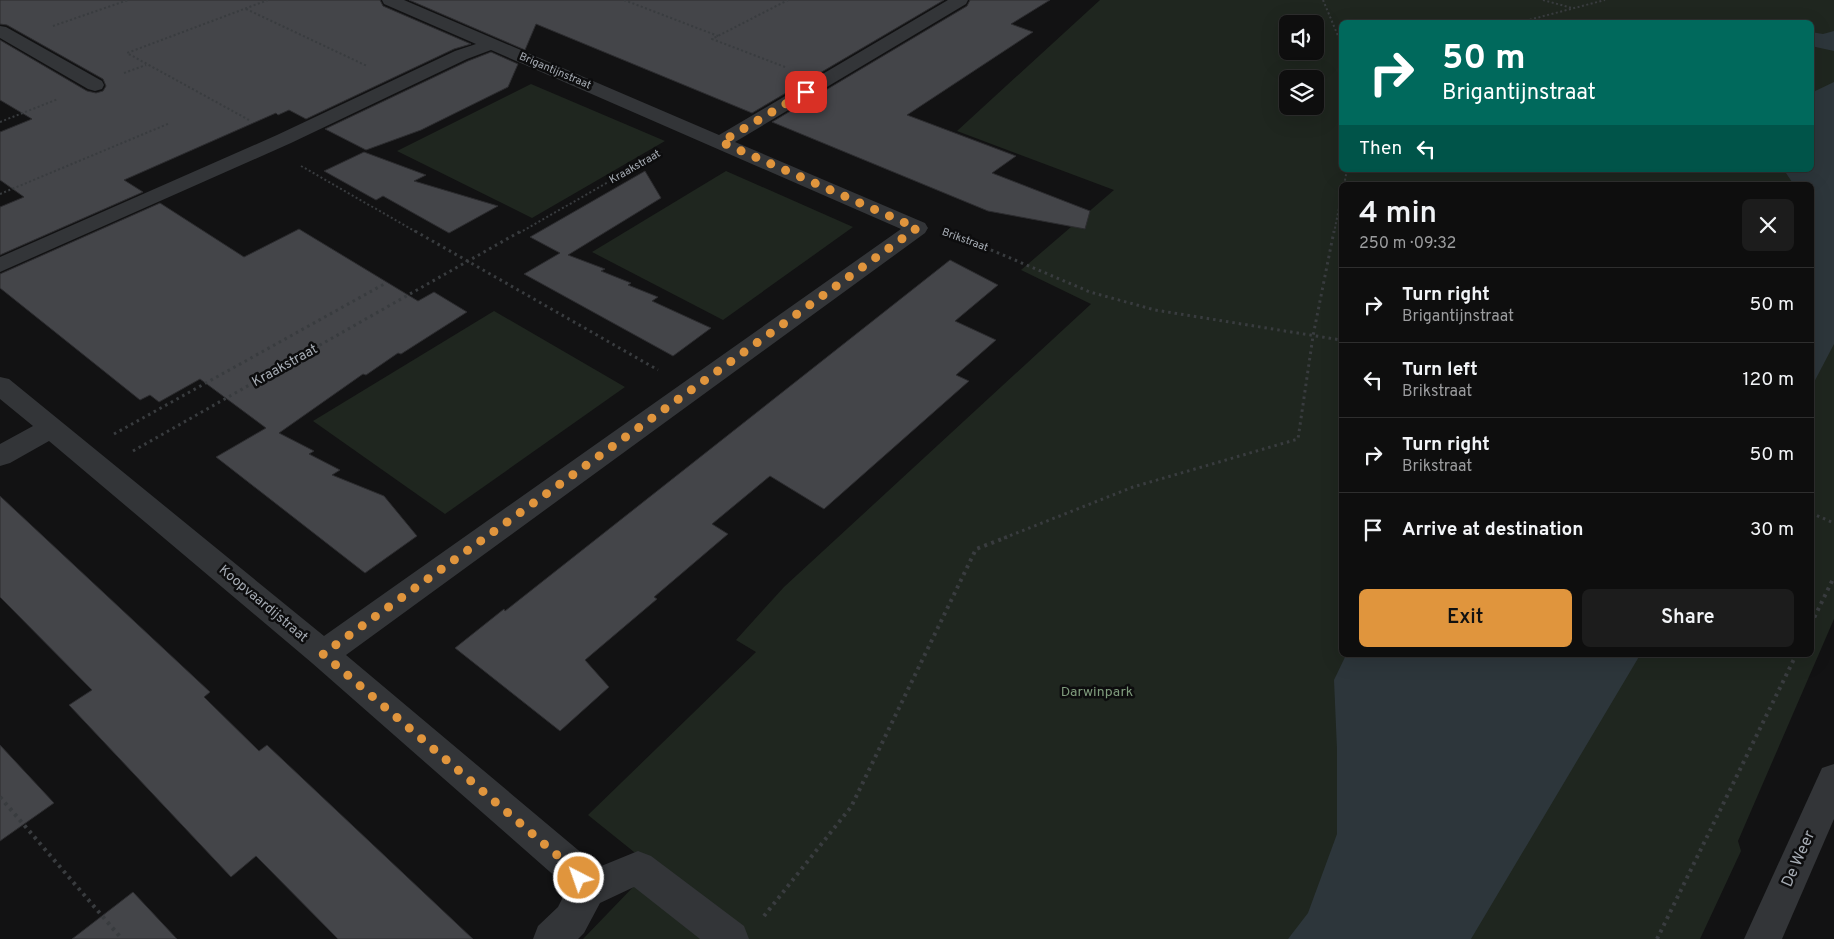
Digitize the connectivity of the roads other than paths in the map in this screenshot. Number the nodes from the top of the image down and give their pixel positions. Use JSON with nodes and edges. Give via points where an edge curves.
{"nodes":[{"id":1,"x":390,"y":0,"type":"edge"},
{"id":2,"x":960,"y":0,"type":"edge"},
{"id":3,"x":8,"y":35,"type":"edge"},
{"id":4,"x":492,"y":44,"type":"junction"},
{"id":5,"x":95,"y":85,"type":"dead end"},
{"id":6,"x":721,"y":142,"type":"junction"},
{"id":7,"x":0,"y":266,"type":"edge"},
{"id":8,"x":0,"y":385,"type":"edge"},
{"id":9,"x":51,"y":428,"type":"junction"},
{"id":10,"x":0,"y":456,"type":"edge"},
{"id":11,"x":323,"y":654,"type":"junction"},
{"id":12,"x":1834,"y":779,"type":"edge"},
{"id":13,"x":586,"y":890,"type":"junction"},
{"id":14,"x":744,"y":931,"type":"edge"},
{"id":15,"x":552,"y":939,"type":"edge"},
{"id":16,"x":1763,"y":939,"type":"edge"}],
"edges":[{"from":1,"to":4,"type":"street","name":"Brigantijnstraat"},
{"from":2,"to":6,"type":"street"},
{"from":3,"to":5,"type":"street"},
{"from":4,"to":6,"type":"street","name":"Brigantijnstraat"},
{"from":4,"to":7,"type":"street","via":[[401,82],[275,143]]},
{"from":6,"to":11,"type":"street","via":[[917,228]]},
{"from":8,"to":9,"type":"street","name":"Koopvaardijstraat"},
{"from":9,"to":10,"type":"street"},
{"from":9,"to":11,"type":"street","name":"Koopvaardijstraat"},
{"from":11,"to":13,"type":"street","name":"Koopvaardijstraat","via":[[571,867]]},
{"from":12,"to":16,"type":"street","name":"De Weer"},
{"from":13,"to":14,"type":"street","via":[[638,868]]},
{"from":13,"to":15,"type":"street","via":[[571,920]]}]}
